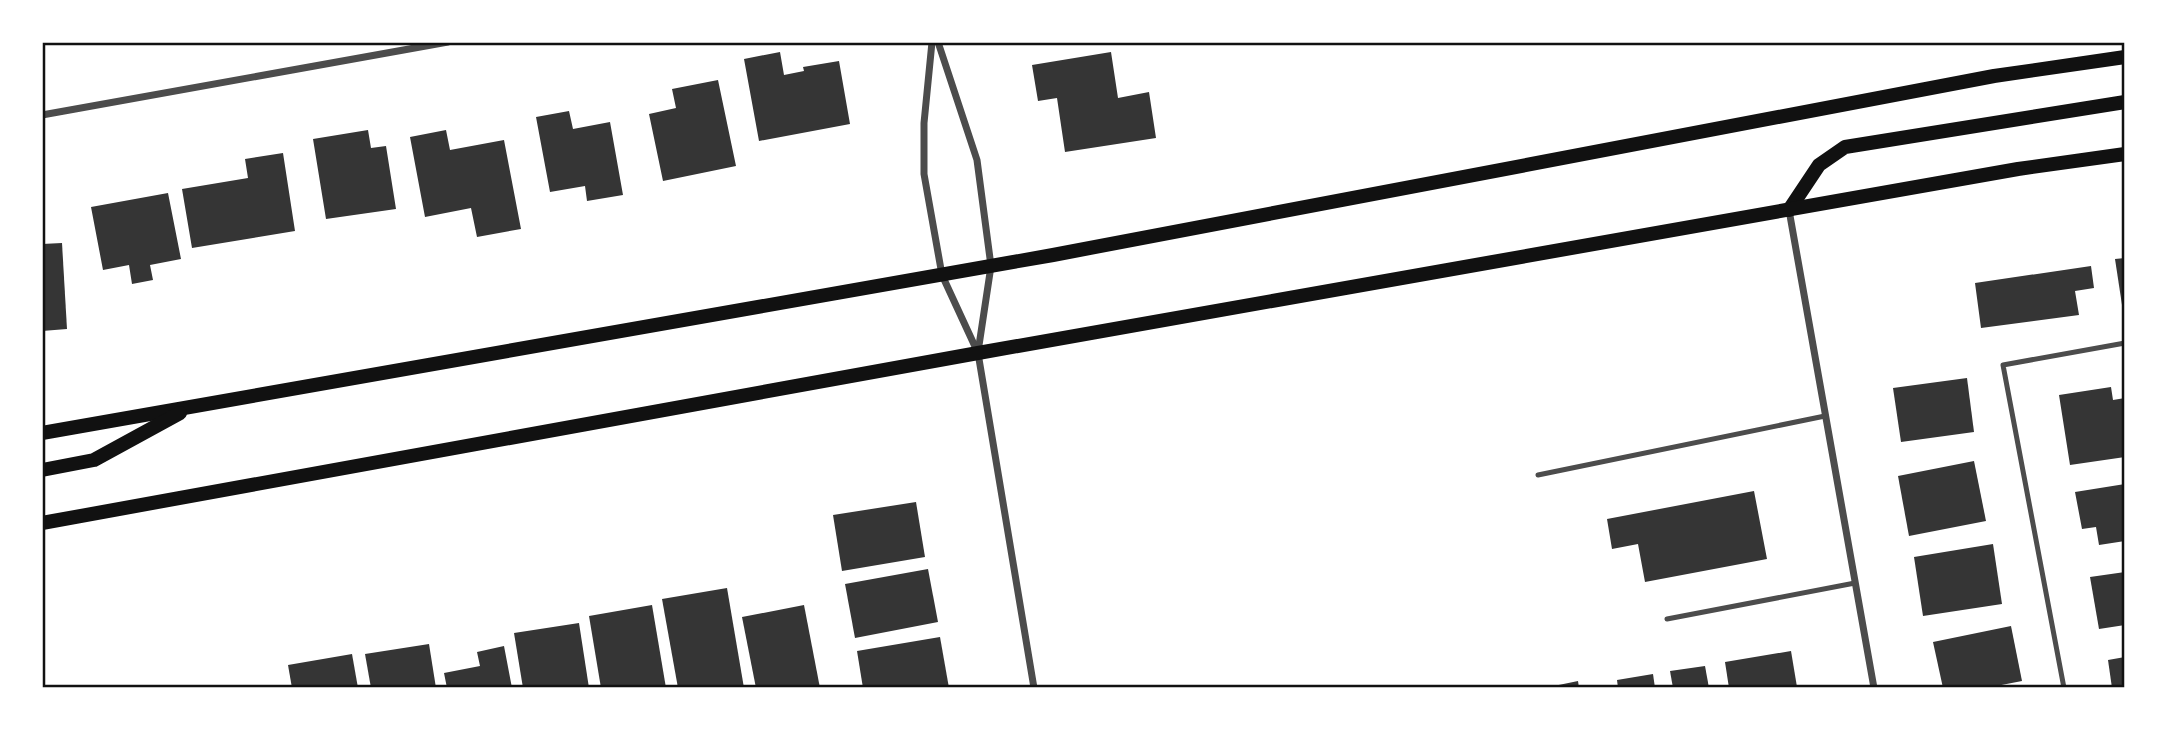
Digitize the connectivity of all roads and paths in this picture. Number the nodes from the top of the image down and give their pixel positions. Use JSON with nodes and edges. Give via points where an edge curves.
{"nodes":[{"id":1,"x":448,"y":42,"type":"edge"},
{"id":2,"x":932,"y":42,"type":"edge"},
{"id":3,"x":938,"y":42,"type":"edge"},
{"id":4,"x":2125,"y":57,"type":"edge"},
{"id":5,"x":2125,"y":102,"type":"edge"},
{"id":6,"x":42,"y":115,"type":"edge"},
{"id":7,"x":2125,"y":154,"type":"edge"},
{"id":8,"x":1789,"y":210,"type":"junction"},
{"id":9,"x":991,"y":266,"type":"junction"},
{"id":10,"x":942,"y":275,"type":"junction"},
{"id":11,"x":2125,"y":343,"type":"edge"},
{"id":12,"x":978,"y":353,"type":"junction"},
{"id":13,"x":190,"y":407,"type":"junction"},
{"id":14,"x":1825,"y":416,"type":"junction"},
{"id":15,"x":42,"y":433,"type":"edge"},
{"id":16,"x":42,"y":470,"type":"edge"},
{"id":17,"x":1538,"y":475,"type":"dead end"},
{"id":18,"x":42,"y":523,"type":"edge"},
{"id":19,"x":1855,"y":583,"type":"junction"},
{"id":20,"x":1667,"y":619,"type":"dead end"},
{"id":21,"x":1034,"y":688,"type":"edge"},
{"id":22,"x":1874,"y":688,"type":"edge"},
{"id":23,"x":2064,"y":688,"type":"edge"}],
"edges":[{"from":1,"to":6,"type":"street"},
{"from":2,"to":10,"type":"street","via":[[924,174]]},
{"from":3,"to":9,"type":"street","via":[[977,160]]},
{"from":4,"to":9,"type":"main road","via":[[1994,76]]},
{"from":5,"to":8,"type":"main road","via":[[1845,146],[1819,165]]},
{"from":7,"to":8,"type":"main road"},
{"from":8,"to":12,"type":"main road"},
{"from":8,"to":14,"type":"street"},
{"from":9,"to":10,"type":"main road"},
{"from":9,"to":12,"type":"street"},
{"from":10,"to":12,"type":"street"},
{"from":10,"to":13,"type":"main road"},
{"from":11,"to":23,"type":"lane","via":[[2003,365]]},
{"from":12,"to":18,"type":"main road"},
{"from":12,"to":21,"type":"street"},
{"from":13,"to":15,"type":"main road"},
{"from":13,"to":16,"type":"main road","via":[[94,460]]},
{"from":14,"to":17,"type":"lane"},
{"from":14,"to":19,"type":"street"},
{"from":19,"to":20,"type":"lane"},
{"from":19,"to":22,"type":"street"}]}
